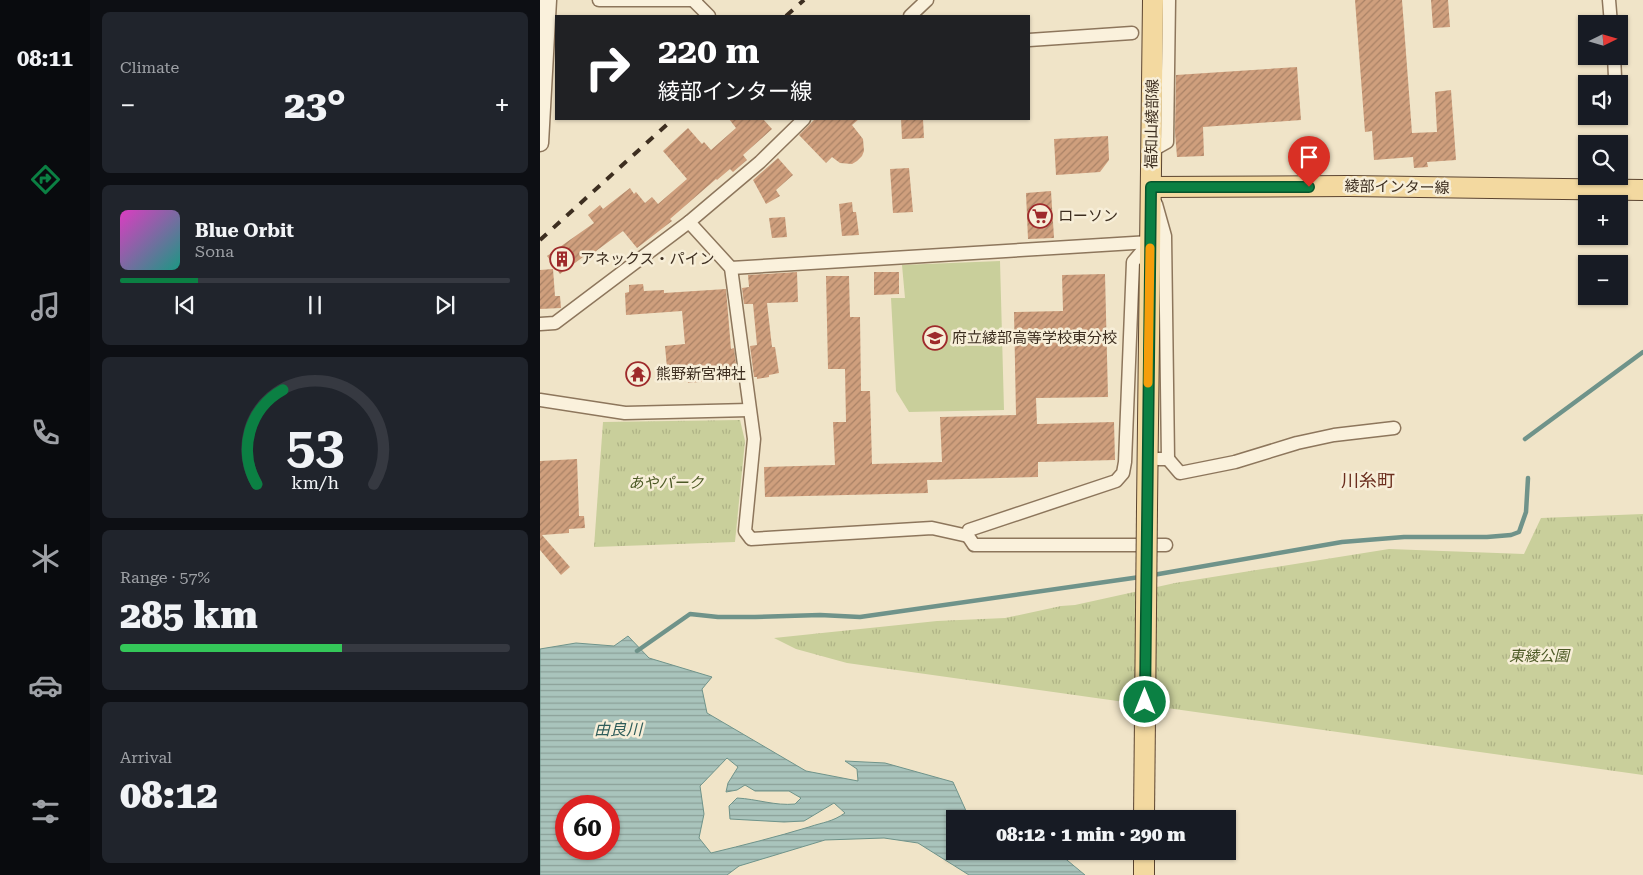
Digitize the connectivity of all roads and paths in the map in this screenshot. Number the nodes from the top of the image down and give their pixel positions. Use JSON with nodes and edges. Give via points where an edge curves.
{"nodes":[{"id":1,"x":548,"y":0,"type":"edge"},
{"id":2,"x":599,"y":0,"type":"edge"},
{"id":3,"x":661,"y":0,"type":"edge"},
{"id":4,"x":695,"y":0,"type":"edge"},
{"id":5,"x":927,"y":0,"type":"edge"},
{"id":6,"x":1153,"y":0,"type":"edge"},
{"id":7,"x":1169,"y":0,"type":"edge"},
{"id":8,"x":1609,"y":0,"type":"edge"},
{"id":9,"x":708,"y":15,"type":"edge"},
{"id":10,"x":911,"y":15,"type":"edge"},
{"id":11,"x":1610,"y":15,"type":"edge"},
{"id":12,"x":1132,"y":33,"type":"dead end"},
{"id":13,"x":1030,"y":40,"type":"edge"},
{"id":14,"x":803,"y":120,"type":"edge"},
{"id":15,"x":540,"y":143,"type":"edge"},
{"id":16,"x":1151,"y":151,"type":"junction"},
{"id":17,"x":1151,"y":187,"type":"junction"},
{"id":18,"x":1643,"y":190,"type":"edge"},
{"id":19,"x":689,"y":222,"type":"junction"},
{"id":20,"x":1150,"y":242,"type":"junction"},
{"id":21,"x":731,"y":268,"type":"junction"},
{"id":22,"x":540,"y":324,"type":"edge"},
{"id":23,"x":540,"y":400,"type":"edge"},
{"id":24,"x":749,"y":410,"type":"junction"},
{"id":25,"x":1394,"y":428,"type":"dead end"},
{"id":26,"x":968,"y":536,"type":"junction"},
{"id":27,"x":1166,"y":545,"type":"dead end"},
{"id":28,"x":1144,"y":810,"type":"edge"},
{"id":29,"x":1144,"y":860,"type":"edge"},
{"id":30,"x":1144,"y":875,"type":"edge"}],
"edges":[{"from":1,"to":15,"type":"street"},
{"from":2,"to":3,"type":"street"},
{"from":3,"to":4,"type":"street"},
{"from":4,"to":9,"type":"street"},
{"from":5,"to":10,"type":"street"},
{"from":6,"to":16,"type":"main road","name":"福知山綾部線"},
{"from":7,"to":16,"type":"street","via":[[1167,142]]},
{"from":8,"to":11,"type":"street"},
{"from":12,"to":13,"type":"street"},
{"from":14,"to":19,"type":"street","via":[[760,162]]},
{"from":16,"to":17,"type":"main road","name":"福知山綾部線"},
{"from":17,"to":18,"type":"main road","name":"綾部インター線"},
{"from":17,"to":20,"type":"main road","name":"福知山綾部線"},
{"from":17,"to":25,"type":"street","via":[[1165,236],[1163,459],[1180,473],[1334,435]]},
{"from":19,"to":21,"type":"street"},
{"from":19,"to":22,"type":"street","via":[[554,323]]},
{"from":20,"to":21,"type":"street"},
{"from":20,"to":26,"type":"street","via":[[1133,262],[1128,462],[1123,473],[1116,481],[969,530]]},
{"from":20,"to":28,"type":"main road","name":"福知山綾部線","bridge":true},
{"from":21,"to":24,"type":"street"},
{"from":23,"to":24,"type":"street","via":[[625,413]]},
{"from":24,"to":26,"type":"street","via":[[754,439],[745,531],[751,539],[932,528]]},
{"from":26,"to":27,"type":"street","via":[[974,545]]},
{"from":29,"to":30,"type":"main road"}]}
